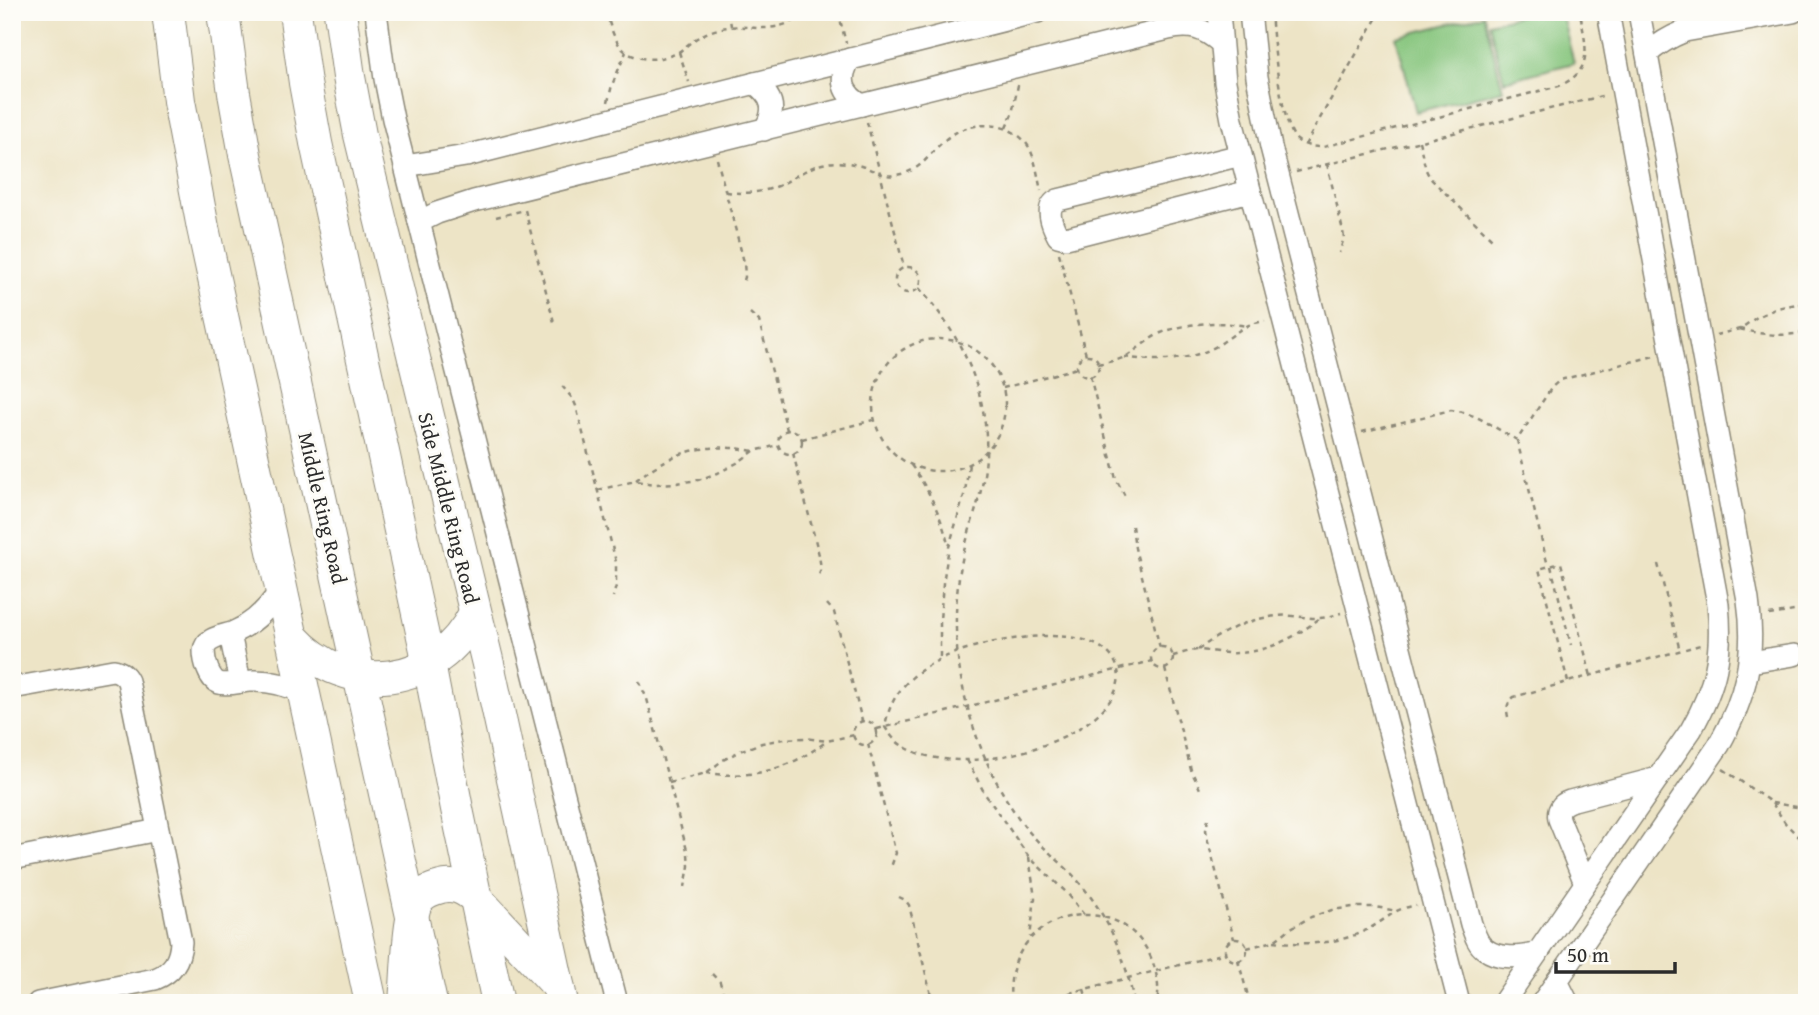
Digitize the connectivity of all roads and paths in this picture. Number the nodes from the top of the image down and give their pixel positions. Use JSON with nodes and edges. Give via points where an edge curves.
{"nodes":[{"id":1,"x":168,"y":12,"type":"edge"},
{"id":2,"x":223,"y":12,"type":"edge"},
{"id":3,"x":295,"y":12,"type":"edge"},
{"id":4,"x":340,"y":12,"type":"edge"},
{"id":5,"x":376,"y":12,"type":"edge"},
{"id":6,"x":606,"y":12,"type":"edge"},
{"id":7,"x":729,"y":12,"type":"edge"},
{"id":8,"x":808,"y":12,"type":"edge"},
{"id":9,"x":838,"y":12,"type":"edge"},
{"id":10,"x":1037,"y":12,"type":"edge"},
{"id":11,"x":1219,"y":12,"type":"edge"},
{"id":12,"x":1250,"y":12,"type":"edge"},
{"id":13,"x":1271,"y":12,"type":"edge"},
{"id":14,"x":1380,"y":12,"type":"edge"},
{"id":15,"x":1580,"y":12,"type":"edge"},
{"id":16,"x":1608,"y":12,"type":"edge"},
{"id":17,"x":1639,"y":12,"type":"edge"},
{"id":18,"x":1793,"y":12,"type":"edge"},
{"id":19,"x":731,"y":26,"type":"junction"},
{"id":20,"x":1221,"y":43,"type":"junction"},
{"id":21,"x":626,"y":52,"type":"junction"},
{"id":22,"x":680,"y":52,"type":"junction"},
{"id":23,"x":1647,"y":54,"type":"junction"},
{"id":24,"x":850,"y":59,"type":"junction"},
{"id":25,"x":1017,"y":66,"type":"junction"},
{"id":26,"x":754,"y":83,"type":"junction"},
{"id":27,"x":1622,"y":91,"type":"junction"},
{"id":28,"x":690,"y":100,"type":"junction"},
{"id":29,"x":862,"y":105,"type":"junction"},
{"id":30,"x":606,"y":121,"type":"junction"},
{"id":31,"x":1006,"y":128,"type":"junction"},
{"id":32,"x":764,"y":130,"type":"junction"},
{"id":33,"x":1419,"y":141,"type":"junction"},
{"id":34,"x":713,"y":142,"type":"junction"},
{"id":35,"x":1305,"y":145,"type":"junction"},
{"id":36,"x":1241,"y":155,"type":"junction"},
{"id":37,"x":1327,"y":164,"type":"junction"},
{"id":38,"x":405,"y":166,"type":"junction"},
{"id":39,"x":880,"y":175,"type":"junction"},
{"id":40,"x":1279,"y":176,"type":"junction"},
{"id":41,"x":1250,"y":191,"type":"junction"},
{"id":42,"x":726,"y":192,"type":"junction"},
{"id":43,"x":1050,"y":206,"type":"junction"},
{"id":44,"x":496,"y":217,"type":"dead end"},
{"id":45,"x":419,"y":222,"type":"junction"},
{"id":46,"x":1058,"y":236,"type":"junction"},
{"id":47,"x":1495,"y":242,"type":"dead end"},
{"id":48,"x":1339,"y":253,"type":"dead end"},
{"id":49,"x":904,"y":267,"type":"junction"},
{"id":50,"x":743,"y":283,"type":"dead end"},
{"id":51,"x":919,"y":288,"type":"junction"},
{"id":52,"x":1807,"y":302,"type":"edge"},
{"id":53,"x":750,"y":313,"type":"dead end"},
{"id":54,"x":555,"y":326,"type":"dead end"},
{"id":55,"x":1740,"y":329,"type":"junction"},
{"id":56,"x":1807,"y":332,"type":"edge"},
{"id":57,"x":1700,"y":338,"type":"junction"},
{"id":58,"x":960,"y":342,"type":"junction"},
{"id":59,"x":1671,"y":352,"type":"junction"},
{"id":60,"x":1086,"y":355,"type":"junction"},
{"id":61,"x":1124,"y":357,"type":"junction"},
{"id":62,"x":1098,"y":364,"type":"junction"},
{"id":63,"x":1077,"y":368,"type":"junction"},
{"id":64,"x":1090,"y":376,"type":"junction"},
{"id":65,"x":562,"y":386,"type":"dead end"},
{"id":66,"x":1003,"y":388,"type":"junction"},
{"id":67,"x":874,"y":419,"type":"junction"},
{"id":68,"x":787,"y":430,"type":"junction"},
{"id":69,"x":1346,"y":436,"type":"junction"},
{"id":70,"x":802,"y":439,"type":"junction"},
{"id":71,"x":1517,"y":440,"type":"junction"},
{"id":72,"x":779,"y":445,"type":"junction"},
{"id":73,"x":754,"y":451,"type":"junction"},
{"id":74,"x":986,"y":451,"type":"junction"},
{"id":75,"x":793,"y":453,"type":"junction"},
{"id":76,"x":969,"y":464,"type":"junction"},
{"id":77,"x":911,"y":465,"type":"junction"},
{"id":78,"x":635,"y":481,"type":"junction"},
{"id":79,"x":598,"y":490,"type":"junction"},
{"id":80,"x":1125,"y":496,"type":"dead end"},
{"id":81,"x":1132,"y":526,"type":"dead end"},
{"id":82,"x":949,"y":547,"type":"junction"},
{"id":83,"x":1658,"y":564,"type":"dead end"},
{"id":84,"x":1550,"y":566,"type":"junction"},
{"id":85,"x":819,"y":575,"type":"dead end"},
{"id":86,"x":281,"y":589,"type":"junction"},
{"id":87,"x":612,"y":597,"type":"dead end"},
{"id":88,"x":827,"y":604,"type":"dead end"},
{"id":89,"x":1718,"y":604,"type":"junction"},
{"id":90,"x":1750,"y":609,"type":"junction"},
{"id":91,"x":1807,"y":609,"type":"edge"},
{"id":92,"x":475,"y":613,"type":"junction"},
{"id":93,"x":230,"y":634,"type":"junction"},
{"id":94,"x":292,"y":637,"type":"junction"},
{"id":95,"x":1720,"y":640,"type":"junction"},
{"id":96,"x":1571,"y":645,"type":"dead end"},
{"id":97,"x":1160,"y":648,"type":"junction"},
{"id":98,"x":1198,"y":650,"type":"junction"},
{"id":99,"x":1680,"y":651,"type":"junction"},
{"id":100,"x":957,"y":652,"type":"junction"},
{"id":101,"x":1173,"y":656,"type":"junction"},
{"id":102,"x":1794,"y":656,"type":"dead end"},
{"id":103,"x":940,"y":658,"type":"junction"},
{"id":104,"x":1152,"y":661,"type":"junction"},
{"id":105,"x":1750,"y":662,"type":"junction"},
{"id":106,"x":429,"y":664,"type":"junction"},
{"id":107,"x":1119,"y":669,"type":"junction"},
{"id":108,"x":1165,"y":669,"type":"junction"},
{"id":109,"x":360,"y":676,"type":"junction"},
{"id":110,"x":1591,"y":676,"type":"junction"},
{"id":111,"x":240,"y":681,"type":"junction"},
{"id":112,"x":639,"y":681,"type":"dead end"},
{"id":113,"x":1568,"y":682,"type":"junction"},
{"id":114,"x":12,"y":688,"type":"edge"},
{"id":115,"x":304,"y":693,"type":"junction"},
{"id":116,"x":967,"y":707,"type":"junction"},
{"id":117,"x":1508,"y":717,"type":"dead end"},
{"id":118,"x":862,"y":721,"type":"junction"},
{"id":119,"x":885,"y":727,"type":"junction"},
{"id":120,"x":877,"y":729,"type":"junction"},
{"id":121,"x":854,"y":736,"type":"junction"},
{"id":122,"x":827,"y":741,"type":"junction"},
{"id":123,"x":868,"y":744,"type":"junction"},
{"id":124,"x":1709,"y":759,"type":"junction"},
{"id":125,"x":967,"y":760,"type":"junction"},
{"id":126,"x":986,"y":760,"type":"junction"},
{"id":127,"x":706,"y":773,"type":"junction"},
{"id":128,"x":1658,"y":778,"type":"junction"},
{"id":129,"x":669,"y":783,"type":"junction"},
{"id":130,"x":1200,"y":789,"type":"dead end"},
{"id":131,"x":1772,"y":803,"type":"junction"},
{"id":132,"x":1807,"y":811,"type":"edge"},
{"id":133,"x":1208,"y":818,"type":"dead end"},
{"id":134,"x":158,"y":830,"type":"junction"},
{"id":135,"x":1807,"y":845,"type":"edge"},
{"id":136,"x":1029,"y":857,"type":"junction"},
{"id":137,"x":12,"y":859,"type":"edge"},
{"id":138,"x":891,"y":867,"type":"dead end"},
{"id":139,"x":1585,"y":884,"type":"junction"},
{"id":140,"x":685,"y":887,"type":"dead end"},
{"id":141,"x":899,"y":897,"type":"dead end"},
{"id":142,"x":476,"y":898,"type":"junction"},
{"id":143,"x":412,"y":915,"type":"junction"},
{"id":144,"x":1084,"y":915,"type":"junction"},
{"id":145,"x":1105,"y":918,"type":"junction"},
{"id":146,"x":1030,"y":938,"type":"junction"},
{"id":147,"x":1234,"y":939,"type":"junction"},
{"id":148,"x":1274,"y":941,"type":"junction"},
{"id":149,"x":1247,"y":948,"type":"junction"},
{"id":150,"x":1226,"y":953,"type":"junction"},
{"id":151,"x":1536,"y":954,"type":"junction"},
{"id":152,"x":1238,"y":960,"type":"junction"},
{"id":153,"x":1156,"y":971,"type":"junction"},
{"id":154,"x":712,"y":974,"type":"dead end"},
{"id":155,"x":1129,"y":978,"type":"junction"},
{"id":156,"x":1557,"y":981,"type":"junction"},
{"id":157,"x":1084,"y":989,"type":"junction"},
{"id":158,"x":561,"y":995,"type":"edge"},
{"id":159,"x":38,"y":1003,"type":"edge"},
{"id":160,"x":371,"y":1003,"type":"edge"},
{"id":161,"x":405,"y":1003,"type":"edge"},
{"id":162,"x":431,"y":1003,"type":"edge"},
{"id":163,"x":498,"y":1003,"type":"edge"},
{"id":164,"x":617,"y":1003,"type":"edge"},
{"id":165,"x":726,"y":1003,"type":"edge"},
{"id":166,"x":933,"y":1003,"type":"edge"},
{"id":167,"x":1011,"y":1003,"type":"edge"},
{"id":168,"x":1030,"y":1003,"type":"edge"},
{"id":169,"x":1088,"y":1003,"type":"edge"},
{"id":170,"x":1134,"y":1003,"type":"edge"},
{"id":171,"x":1157,"y":1003,"type":"edge"},
{"id":172,"x":1250,"y":1003,"type":"edge"},
{"id":173,"x":1459,"y":1003,"type":"edge"},
{"id":174,"x":1503,"y":1003,"type":"edge"},
{"id":175,"x":1542,"y":1003,"type":"edge"},
{"id":176,"x":1568,"y":1003,"type":"edge"}],
"edges":[{"from":1,"to":86,"type":"highway","via":[[203,228]]},
{"from":2,"to":109,"type":"highway","name":"Middle Ring Road","via":[[245,155]]},
{"from":3,"to":106,"type":"highway","via":[[316,143]]},
{"from":4,"to":92,"type":"highway","name":"Side Middle Ring Road","via":[[360,135]]},
{"from":5,"to":38,"type":"street","via":[[385,79]]},
{"from":6,"to":21,"type":"path"},
{"from":7,"to":19,"type":"path"},
{"from":8,"to":19,"type":"path","via":[[771,28]]},
{"from":9,"to":24,"type":"path"},
{"from":10,"to":24,"type":"street"},
{"from":11,"to":20,"type":"street"},
{"from":12,"to":40,"type":"street","via":[[1259,89]]},
{"from":13,"to":35,"type":"path","via":[[1288,122]]},
{"from":14,"to":35,"type":"path"},
{"from":15,"to":35,"type":"path","via":[[1585,61],[1571,81],[1323,147]]},
{"from":16,"to":27,"type":"street"},
{"from":17,"to":23,"type":"street"},
{"from":18,"to":23,"type":"street","via":[[1671,36]]},
{"from":19,"to":22,"type":"path","via":[[703,35]]},
{"from":20,"to":25,"type":"street","via":[[1210,34],[1182,26]]},
{"from":20,"to":36,"type":"street"},
{"from":21,"to":22,"type":"path","via":[[653,59]]},
{"from":21,"to":30,"type":"path","via":[[612,85]]},
{"from":22,"to":28,"type":"path"},
{"from":23,"to":57,"type":"street"},
{"from":24,"to":26,"type":"street"},
{"from":24,"to":29,"type":"street","via":[[843,80],[846,91]]},
{"from":25,"to":29,"type":"street"},
{"from":25,"to":31,"type":"path","via":[[1017,98]]},
{"from":26,"to":28,"type":"street"},
{"from":26,"to":32,"type":"street","via":[[770,99],[772,110]]},
{"from":27,"to":33,"type":"path"},
{"from":27,"to":59,"type":"street"},
{"from":28,"to":30,"type":"street"},
{"from":29,"to":32,"type":"street"},
{"from":29,"to":39,"type":"path"},
{"from":30,"to":38,"type":"street","via":[[466,156]]},
{"from":31,"to":39,"type":"path","via":[[966,127],[949,136],[911,171]]},
{"from":31,"to":43,"type":"path","via":[[1029,147],[1043,197]]},
{"from":32,"to":34,"type":"street"},
{"from":33,"to":37,"type":"path"},
{"from":33,"to":47,"type":"path","via":[[1427,175]]},
{"from":34,"to":42,"type":"path"},
{"from":34,"to":45,"type":"street","via":[[474,201]]},
{"from":36,"to":41,"type":"street"},
{"from":36,"to":43,"type":"street","via":[[1058,200]]},
{"from":37,"to":40,"type":"path"},
{"from":37,"to":48,"type":"path","via":[[1344,238]]},
{"from":38,"to":45,"type":"street"},
{"from":39,"to":42,"type":"path","via":[[864,167],[827,163],[761,191]]},
{"from":39,"to":49,"type":"path"},
{"from":40,"to":69,"type":"street"},
{"from":41,"to":46,"type":"street","via":[[1066,238]]},
{"from":41,"to":173,"type":"street"},
{"from":42,"to":50,"type":"path","via":[[744,262]]},
{"from":43,"to":46,"type":"street"},
{"from":44,"to":54,"type":"path","via":[[525,210]]},
{"from":45,"to":164,"type":"street"},
{"from":46,"to":60,"type":"path"},
{"from":49,"to":51,"type":"path","via":[[917,270]]},
{"from":49,"to":51,"type":"path","via":[[894,277],[899,290],[906,293]]},
{"from":51,"to":58,"type":"path"},
{"from":52,"to":55,"type":"path","via":[[1777,308]]},
{"from":53,"to":68,"type":"path","via":[[759,321]]},
{"from":55,"to":56,"type":"path","via":[[1782,335]]},
{"from":55,"to":57,"type":"path"},
{"from":57,"to":90,"type":"street"},
{"from":58,"to":66,"type":"path","via":[[988,359]]},
{"from":58,"to":67,"type":"path","via":[[920,341],[887,363],[872,400]]},
{"from":58,"to":74,"type":"path","via":[[980,395]]},
{"from":59,"to":71,"type":"path","via":[[1560,380]]},
{"from":59,"to":89,"type":"street"},
{"from":60,"to":62,"type":"path"},
{"from":60,"to":63,"type":"path"},
{"from":61,"to":61,"type":"path","via":[[1182,327],[1203,323],[1247,326],[1189,356],[1168,360]]},
{"from":61,"to":62,"type":"path"},
{"from":62,"to":64,"type":"path","via":[[1097,372]]},
{"from":63,"to":64,"type":"path"},
{"from":63,"to":66,"type":"path"},
{"from":64,"to":80,"type":"path","via":[[1116,479]]},
{"from":65,"to":79,"type":"path","via":[[576,407]]},
{"from":66,"to":74,"type":"path","via":[[1003,422]]},
{"from":67,"to":70,"type":"path"},
{"from":67,"to":77,"type":"path","via":[[881,438]]},
{"from":68,"to":70,"type":"path"},
{"from":68,"to":72,"type":"path"},
{"from":69,"to":71,"type":"path","via":[[1451,410],[1472,415]]},
{"from":69,"to":151,"type":"street","via":[[1473,931],[1485,949],[1500,955]]},
{"from":70,"to":75,"type":"path"},
{"from":71,"to":84,"type":"path"},
{"from":72,"to":73,"type":"path"},
{"from":72,"to":75,"type":"path"},
{"from":73,"to":78,"type":"path","via":[[698,480],[667,484]]},
{"from":73,"to":78,"type":"path","via":[[722,447],[690,451]]},
{"from":74,"to":76,"type":"path"},
{"from":74,"to":100,"type":"path","via":[[981,494],[958,583]]},
{"from":75,"to":85,"type":"path","via":[[821,562]]},
{"from":76,"to":77,"type":"path","via":[[940,471]]},
{"from":76,"to":82,"type":"path"},
{"from":77,"to":82,"type":"path","via":[[935,504]]},
{"from":78,"to":79,"type":"path"},
{"from":79,"to":87,"type":"path","via":[[618,574]]},
{"from":81,"to":97,"type":"path"},
{"from":82,"to":103,"type":"path"},
{"from":83,"to":99,"type":"path"},
{"from":84,"to":96,"type":"path"},
{"from":84,"to":110,"type":"path","via":[[1561,563]]},
{"from":84,"to":113,"type":"path","via":[[1539,569]]},
{"from":86,"to":93,"type":"street","via":[[260,616]]},
{"from":86,"to":94,"type":"highway"},
{"from":88,"to":118,"type":"path","via":[[834,612]]},
{"from":89,"to":90,"type":"street"},
{"from":89,"to":95,"type":"street"},
{"from":90,"to":91,"type":"path"},
{"from":90,"to":105,"type":"street"},
{"from":92,"to":106,"type":"highway","via":[[456,642]]},
{"from":92,"to":158,"type":"highway","name":"Side Middle Ring Road"},
{"from":93,"to":111,"type":"street"},
{"from":93,"to":111,"type":"street","via":[[211,640],[204,652],[214,680],[225,684]]},
{"from":94,"to":109,"type":"highway","via":[[322,663]]},
{"from":94,"to":115,"type":"highway"},
{"from":95,"to":99,"type":"path"},
{"from":95,"to":128,"type":"street","via":[[1714,682],[1704,707]]},
{"from":97,"to":101,"type":"path"},
{"from":97,"to":104,"type":"path"},
{"from":98,"to":98,"type":"path","via":[[1235,626],[1255,620],[1277,615],[1320,618],[1293,637],[1263,649],[1241,653]]},
{"from":98,"to":101,"type":"path"},
{"from":99,"to":110,"type":"path"},
{"from":100,"to":103,"type":"path"},
{"from":100,"to":107,"type":"path","via":[[1013,638],[1071,637],[1100,647]]},
{"from":100,"to":116,"type":"path"},
{"from":101,"to":108,"type":"path"},
{"from":102,"to":105,"type":"street"},
{"from":103,"to":119,"type":"path","via":[[897,695]]},
{"from":104,"to":107,"type":"path"},
{"from":104,"to":108,"type":"path"},
{"from":105,"to":124,"type":"street","via":[[1733,719]]},
{"from":106,"to":109,"type":"highway","via":[[396,676]]},
{"from":106,"to":142,"type":"highway"},
{"from":107,"to":116,"type":"path"},
{"from":107,"to":126,"type":"path","via":[[1112,698],[1091,719],[1041,747]]},
{"from":108,"to":130,"type":"path"},
{"from":109,"to":143,"type":"highway","name":"Middle Ring Road"},
{"from":110,"to":113,"type":"path"},
{"from":111,"to":115,"type":"street","via":[[266,681]]},
{"from":112,"to":129,"type":"path","via":[[648,699]]},
{"from":113,"to":117,"type":"path","via":[[1514,697],[1508,702]]},
{"from":114,"to":134,"type":"street","via":[[113,670],[126,677]]},
{"from":115,"to":160,"type":"highway"},
{"from":116,"to":119,"type":"path"},
{"from":116,"to":126,"type":"path"},
{"from":118,"to":120,"type":"path"},
{"from":118,"to":121,"type":"path"},
{"from":119,"to":120,"type":"path"},
{"from":119,"to":125,"type":"path","via":[[901,746],[912,751]]},
{"from":120,"to":123,"type":"path","via":[[874,741]]},
{"from":121,"to":122,"type":"path"},
{"from":121,"to":123,"type":"path"},
{"from":122,"to":127,"type":"path","via":[[770,771]]},
{"from":122,"to":127,"type":"path","via":[[806,738],[762,743]]},
{"from":123,"to":138,"type":"path","via":[[896,853]]},
{"from":124,"to":131,"type":"path"},
{"from":124,"to":156,"type":"street"},
{"from":125,"to":126,"type":"path"},
{"from":125,"to":136,"type":"path"},
{"from":126,"to":145,"type":"path","via":[[1023,824],[1070,872]]},
{"from":127,"to":129,"type":"path"},
{"from":128,"to":139,"type":"street"},
{"from":128,"to":139,"type":"street","via":[[1560,807],[1559,819]]},
{"from":129,"to":140,"type":"path","via":[[688,854]]},
{"from":131,"to":132,"type":"path"},
{"from":131,"to":135,"type":"path"},
{"from":133,"to":147,"type":"path","via":[[1208,841]]},
{"from":134,"to":137,"type":"street"},
{"from":134,"to":159,"type":"street","via":[[181,942],[178,961],[164,976],[146,982]]},
{"from":136,"to":144,"type":"path"},
{"from":136,"to":146,"type":"path","via":[[1035,898]]},
{"from":139,"to":151,"type":"street"},
{"from":141,"to":166,"type":"path","via":[[909,905]]},
{"from":142,"to":143,"type":"highway","via":[[463,888],[431,890],[418,900]]},
{"from":142,"to":158,"type":"highway"},
{"from":142,"to":163,"type":"highway"},
{"from":143,"to":161,"type":"highway"},
{"from":143,"to":162,"type":"highway","name":"Middle Ring Road"},
{"from":144,"to":145,"type":"path"},
{"from":144,"to":146,"type":"path","via":[[1046,925]]},
{"from":145,"to":153,"type":"path","via":[[1138,938]]},
{"from":145,"to":155,"type":"path"},
{"from":146,"to":167,"type":"path","via":[[1012,970]]},
{"from":147,"to":149,"type":"path"},
{"from":147,"to":150,"type":"path"},
{"from":148,"to":148,"type":"path","via":[[1301,922],[1332,910],[1376,907],[1397,911],[1339,940],[1317,944]]},
{"from":148,"to":149,"type":"path"},
{"from":149,"to":152,"type":"path"},
{"from":150,"to":152,"type":"path"},
{"from":150,"to":153,"type":"path"},
{"from":151,"to":174,"type":"street"},
{"from":152,"to":172,"type":"path"},
{"from":153,"to":155,"type":"path"},
{"from":153,"to":171,"type":"path"},
{"from":154,"to":165,"type":"path","via":[[720,982]]},
{"from":155,"to":157,"type":"path"},
{"from":155,"to":170,"type":"path"},
{"from":156,"to":175,"type":"street"},
{"from":156,"to":176,"type":"street"},
{"from":157,"to":168,"type":"path"},
{"from":157,"to":169,"type":"path"}]}
